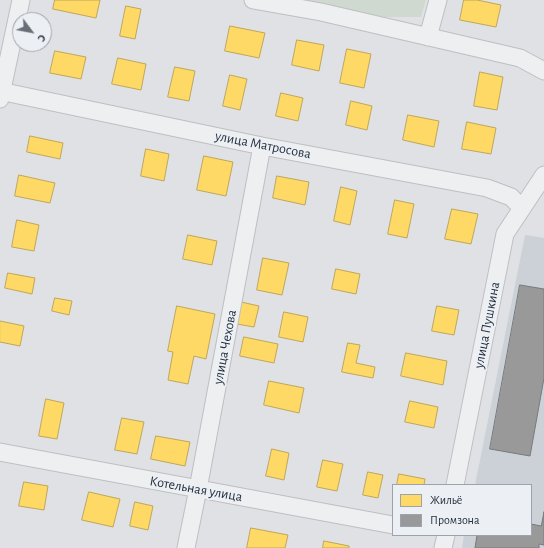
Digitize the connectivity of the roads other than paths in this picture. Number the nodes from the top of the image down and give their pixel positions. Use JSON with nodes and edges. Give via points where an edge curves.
{"nodes":[{"id":1,"x":21,"y":0,"type":"edge"},
{"id":2,"x":253,"y":0,"type":"edge"},
{"id":3,"x":438,"y":0,"type":"edge"},
{"id":4,"x":428,"y":37,"type":"junction"},
{"id":5,"x":544,"y":71,"type":"edge"},
{"id":6,"x":1,"y":94,"type":"edge"},
{"id":7,"x":262,"y":146,"type":"junction"},
{"id":8,"x":544,"y":175,"type":"edge"},
{"id":9,"x":522,"y":208,"type":"junction"},
{"id":10,"x":0,"y":452,"type":"edge"},
{"id":11,"x":456,"y":484,"type":"edge"},
{"id":12,"x":198,"y":489,"type":"junction"},
{"id":13,"x":392,"y":525,"type":"edge"},
{"id":14,"x":446,"y":536,"type":"edge"},
{"id":15,"x":186,"y":548,"type":"edge"},
{"id":16,"x":443,"y":548,"type":"edge"}],
"edges":[{"from":1,"to":6,"type":"street"},
{"from":2,"to":4,"type":"street","via":[[321,12]]},
{"from":3,"to":4,"type":"street"},
{"from":4,"to":5,"type":"street","via":[[520,58]]},
{"from":6,"to":7,"type":"street","name":"улица Матросова"},
{"from":7,"to":9,"type":"street","name":"улица Матросова","via":[[487,188],[511,197]]},
{"from":7,"to":12,"type":"street","name":"улица Чехова"},
{"from":8,"to":9,"type":"street","name":"улица Пушкина"},
{"from":9,"to":11,"type":"street","name":"улица Пушкина","via":[[505,234]]},
{"from":10,"to":12,"type":"street","name":"Котельная улица"},
{"from":12,"to":13,"type":"street","name":"Котельная улица"},
{"from":12,"to":15,"type":"street","name":"улица Чехова"},
{"from":14,"to":16,"type":"street"}]}
